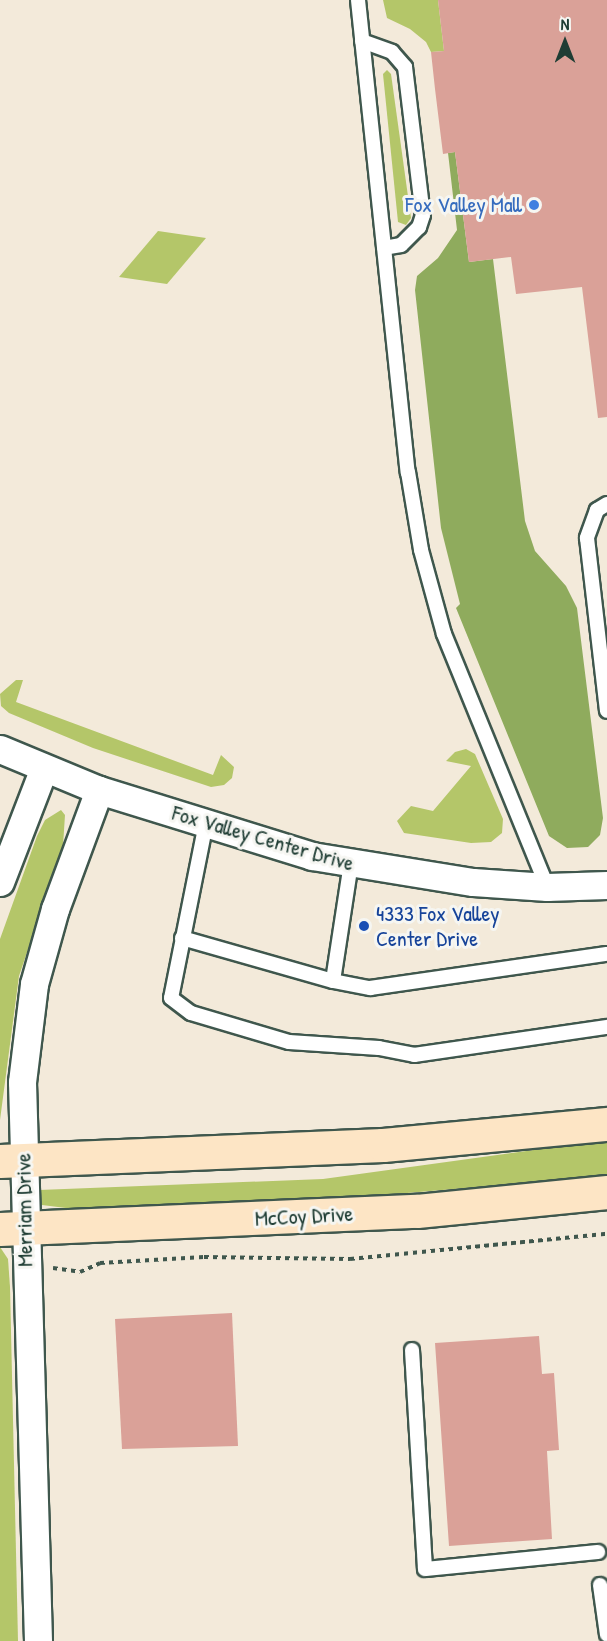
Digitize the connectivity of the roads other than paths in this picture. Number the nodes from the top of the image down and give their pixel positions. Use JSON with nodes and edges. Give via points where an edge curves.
{"nodes":[{"id":1,"x":358,"y":0,"type":"edge"},
{"id":2,"x":362,"y":41,"type":"junction"},
{"id":3,"x":384,"y":248,"type":"junction"},
{"id":4,"x":607,"y":504,"type":"edge"},
{"id":5,"x":607,"y":711,"type":"edge"},
{"id":6,"x":0,"y":749,"type":"edge"},
{"id":7,"x":44,"y":768,"type":"junction"},
{"id":8,"x":99,"y":790,"type":"junction"},
{"id":9,"x":206,"y":823,"type":"junction"},
{"id":10,"x":351,"y":863,"type":"junction"},
{"id":11,"x":0,"y":882,"type":"edge"},
{"id":12,"x":607,"y":885,"type":"edge"},
{"id":13,"x":547,"y":887,"type":"junction"},
{"id":14,"x":182,"y":938,"type":"junction"},
{"id":15,"x":607,"y":954,"type":"edge"},
{"id":16,"x":333,"y":981,"type":"junction"},
{"id":17,"x":607,"y":1027,"type":"edge"},
{"id":18,"x":607,"y":1124,"type":"edge"},
{"id":19,"x":12,"y":1161,"type":"edge"},
{"id":20,"x":607,"y":1192,"type":"edge"},
{"id":21,"x":12,"y":1229,"type":"edge"},
{"id":22,"x":412,"y":1350,"type":"dead end"},
{"id":23,"x":598,"y":1552,"type":"dead end"},
{"id":24,"x":600,"y":1585,"type":"dead end"},
{"id":25,"x":607,"y":1635,"type":"edge"},
{"id":26,"x":38,"y":1641,"type":"edge"}],
"edges":[{"from":1,"to":2,"type":"lane"},
{"from":2,"to":3,"type":"lane"},
{"from":2,"to":3,"type":"lane","via":[[392,52],[405,67],[422,204],[419,227],[401,245]]},
{"from":3,"to":13,"type":"lane","via":[[408,472],[421,550],[444,634]]},
{"from":4,"to":5,"type":"lane","via":[[597,510],[587,538]]},
{"from":6,"to":7,"type":"street","name":"Fox Valley Center Drive"},
{"from":7,"to":8,"type":"street","name":"Fox Valley Center Drive"},
{"from":7,"to":11,"type":"street"},
{"from":8,"to":9,"type":"street","name":"Fox Valley Center Drive"},
{"from":8,"to":19,"type":"street","name":"Merriam Drive","via":[[34,984]]},
{"from":9,"to":10,"type":"street","name":"Fox Valley Center Drive","via":[[312,856]]},
{"from":9,"to":14,"type":"lane"},
{"from":10,"to":13,"type":"street","name":"Fox Valley Center Drive","via":[[473,882]]},
{"from":10,"to":16,"type":"lane"},
{"from":12,"to":13,"type":"street","name":"Fox Valley Center Drive"},
{"from":14,"to":16,"type":"lane"},
{"from":14,"to":17,"type":"lane","via":[[171,998],[191,1012],[289,1042],[379,1048],[414,1055]]},
{"from":15,"to":16,"type":"lane","via":[[370,988]]},
{"from":18,"to":19,"type":"street","via":[[383,1145]]},
{"from":19,"to":21,"type":"street","name":"Merriam Drive"},
{"from":20,"to":21,"type":"street","name":"McCoy Drive","via":[[417,1211]]},
{"from":21,"to":26,"type":"street","name":"Merriam Drive"},
{"from":22,"to":23,"type":"lane","via":[[425,1569]]},
{"from":24,"to":25,"type":"lane"}]}
